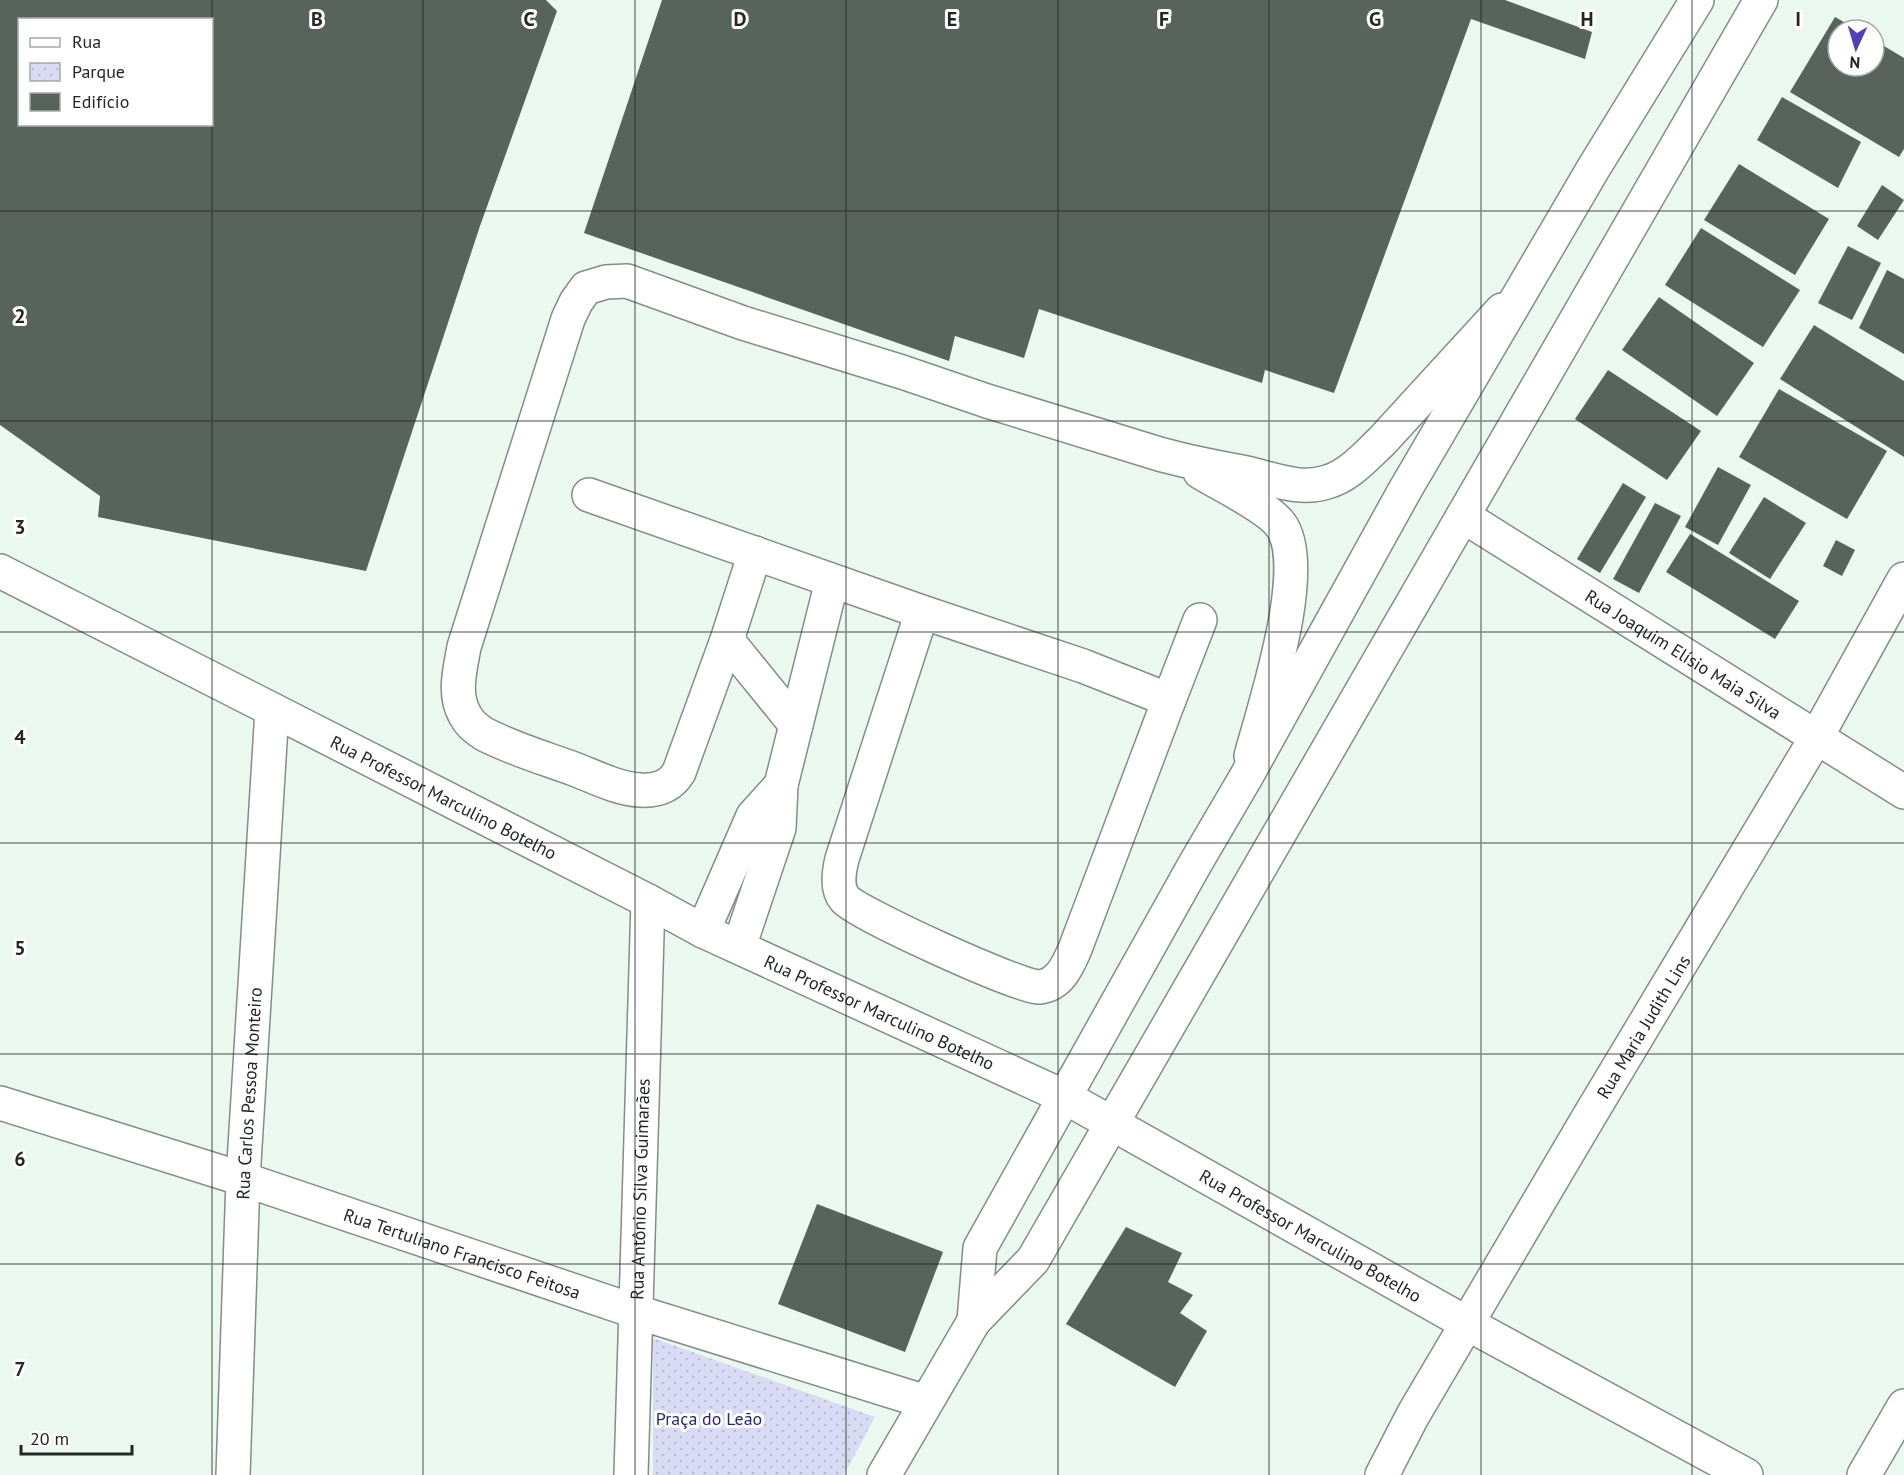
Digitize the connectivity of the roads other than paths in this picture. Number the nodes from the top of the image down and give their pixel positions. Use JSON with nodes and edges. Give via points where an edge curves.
{"nodes":[{"id":1,"x":1697,"y":0,"type":"edge"},
{"id":2,"x":1761,"y":0,"type":"edge"},
{"id":3,"x":1522,"y":288,"type":"junction"},
{"id":4,"x":1180,"y":460,"type":"junction"},
{"id":5,"x":589,"y":495,"type":"dead end"},
{"id":6,"x":1462,"y":516,"type":"junction"},
{"id":7,"x":755,"y":553,"type":"junction"},
{"id":8,"x":0,"y":571,"type":"edge"},
{"id":9,"x":1904,"y":579,"type":"edge"},
{"id":10,"x":832,"y":581,"type":"junction"},
{"id":11,"x":922,"y":612,"type":"junction"},
{"id":12,"x":1200,"y":620,"type":"dead end"},
{"id":13,"x":727,"y":640,"type":"junction"},
{"id":14,"x":1169,"y":700,"type":"junction"},
{"id":15,"x":272,"y":710,"type":"junction"},
{"id":16,"x":796,"y":725,"type":"junction"},
{"id":17,"x":1816,"y":738,"type":"junction"},
{"id":18,"x":1246,"y":777,"type":"junction"},
{"id":19,"x":781,"y":785,"type":"junction"},
{"id":20,"x":1904,"y":792,"type":"edge"},
{"id":21,"x":648,"y":901,"type":"junction"},
{"id":22,"x":703,"y":931,"type":"junction"},
{"id":23,"x":739,"y":947,"type":"junction"},
{"id":24,"x":1065,"y":1097,"type":"junction"},
{"id":25,"x":0,"y":1103,"type":"edge"},
{"id":26,"x":1112,"y":1123,"type":"junction"},
{"id":27,"x":243,"y":1179,"type":"junction"},
{"id":28,"x":637,"y":1312,"type":"junction"},
{"id":29,"x":974,"y":1321,"type":"junction"},
{"id":30,"x":1468,"y":1324,"type":"junction"},
{"id":31,"x":926,"y":1402,"type":"junction"},
{"id":32,"x":1904,"y":1406,"type":"edge"},
{"id":33,"x":233,"y":1475,"type":"edge"},
{"id":34,"x":632,"y":1475,"type":"edge"},
{"id":35,"x":884,"y":1475,"type":"edge"},
{"id":36,"x":1382,"y":1475,"type":"edge"},
{"id":37,"x":1746,"y":1475,"type":"edge"},
{"id":38,"x":1864,"y":1475,"type":"edge"}],
"edges":[{"from":1,"to":3,"type":"street"},
{"from":2,"to":6,"type":"street"},
{"from":3,"to":4,"type":"street","via":[[1382,441],[1336,479],[1320,484],[1291,484]]},
{"from":3,"to":18,"type":"street"},
{"from":4,"to":13,"type":"street","via":[[743,323],[642,285],[616,281],[590,286],[581,294],[568,319],[464,647],[460,704],[473,726],[509,745],[630,788],[658,789],[670,784],[679,772]]},
{"from":4,"to":18,"type":"street","via":[[1273,516],[1289,542],[1290,589],[1285,622]]},
{"from":5,"to":7,"type":"street"},
{"from":6,"to":17,"type":"street","name":"Rua Joaquim Elísio Maia Silva"},
{"from":6,"to":26,"type":"street"},
{"from":7,"to":10,"type":"street"},
{"from":7,"to":13,"type":"street"},
{"from":8,"to":15,"type":"street","name":"Rua Professor Marculino Botelho"},
{"from":9,"to":17,"type":"street","name":"Rua Maria Judith Lins"},
{"from":10,"to":11,"type":"street"},
{"from":10,"to":16,"type":"street"},
{"from":11,"to":14,"type":"street","via":[[1083,666]]},
{"from":11,"to":14,"type":"street","via":[[842,859],[840,888],[845,899],[859,909],[1017,982],[1048,985],[1067,966]]},
{"from":12,"to":14,"type":"street"},
{"from":13,"to":16,"type":"street"},
{"from":15,"to":21,"type":"street","name":"Rua Professor Marculino Botelho"},
{"from":15,"to":27,"type":"street","name":"Rua Carlos Pessoa Monteiro"},
{"from":16,"to":19,"type":"street"},
{"from":17,"to":20,"type":"street","name":"Rua Joaquim Elísio Maia Silva"},
{"from":17,"to":30,"type":"street","name":"Rua Maria Judith Lins"},
{"from":18,"to":24,"type":"street"},
{"from":19,"to":22,"type":"street","via":[[753,816]]},
{"from":19,"to":23,"type":"street","via":[[779,828]]},
{"from":21,"to":22,"type":"street","name":"Rua Professor Marculino Botelho"},
{"from":21,"to":28,"type":"street","name":"Rua Antônio Silva Guimarães"},
{"from":22,"to":23,"type":"street","name":"Rua Professor Marculino Botelho"},
{"from":23,"to":24,"type":"street","name":"Rua Professor Marculino Botelho"},
{"from":24,"to":26,"type":"street","name":"Rua Professor Marculino Botelho"},
{"from":24,"to":29,"type":"street","via":[[980,1248]]},
{"from":25,"to":27,"type":"street","name":"Rua Tertuliano Francisco Feitosa"},
{"from":26,"to":29,"type":"street","via":[[1033,1260]]},
{"from":26,"to":30,"type":"street","name":"Rua Professor Marculino Botelho"},
{"from":27,"to":28,"type":"street","name":"Rua Tertuliano Francisco Feitosa"},
{"from":27,"to":33,"type":"street","name":"Rua Carlos Pessoa Monteiro"},
{"from":28,"to":31,"type":"street","name":"Rua Tertuliano Francisco Feitosa"},
{"from":28,"to":34,"type":"street","name":"Rua Antônio Silva Guimarães"},
{"from":29,"to":31,"type":"street"},
{"from":30,"to":36,"type":"street","name":"Rua Maria Judith Lins"},
{"from":30,"to":37,"type":"street","name":"Rua Professor Marculino Botelho"},
{"from":31,"to":35,"type":"street"},
{"from":32,"to":38,"type":"street"}]}
